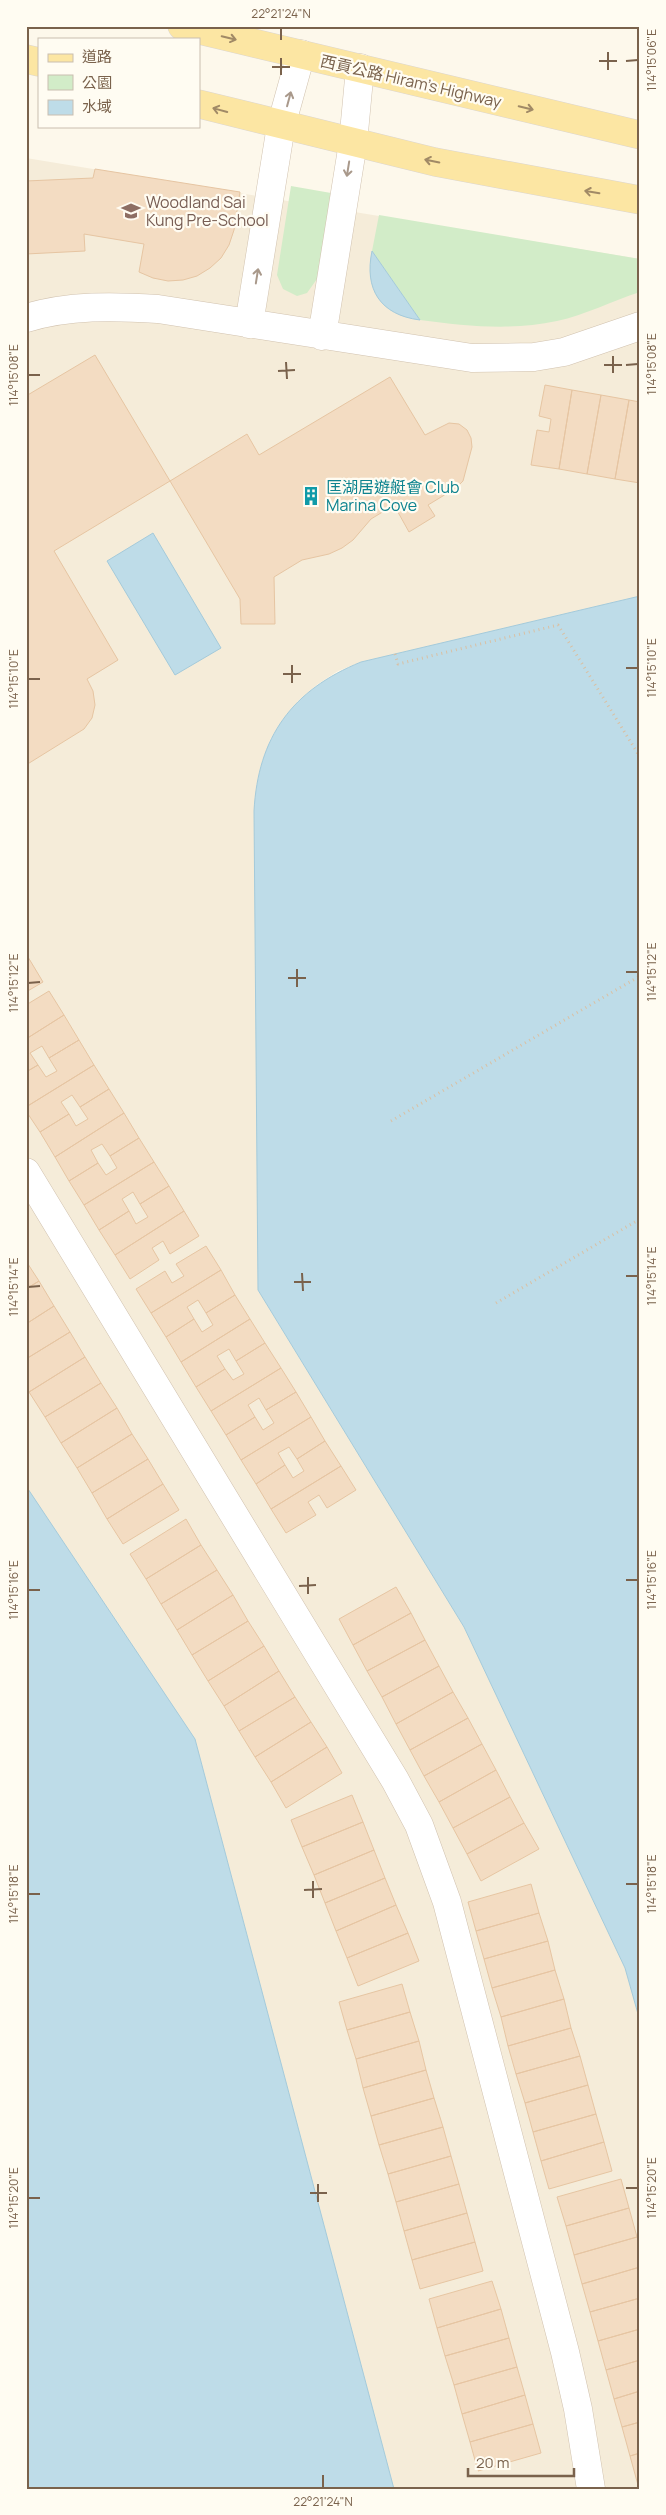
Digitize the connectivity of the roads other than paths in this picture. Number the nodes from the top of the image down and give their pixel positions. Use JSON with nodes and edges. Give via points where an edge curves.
{"nodes":[{"id":1,"x":182,"y":26,"type":"edge"},
{"id":2,"x":301,"y":54,"type":"junction"},
{"id":3,"x":360,"y":68,"type":"junction"},
{"id":4,"x":200,"y":104,"type":"edge"},
{"id":5,"x":281,"y":126,"type":"junction"},
{"id":6,"x":640,"y":135,"type":"edge"},
{"id":7,"x":353,"y":143,"type":"junction"},
{"id":8,"x":640,"y":200,"type":"edge"},
{"id":9,"x":26,"y":318,"type":"edge"},
{"id":10,"x":250,"y":324,"type":"junction"},
{"id":11,"x":640,"y":326,"type":"edge"},
{"id":12,"x":322,"y":336,"type":"junction"},
{"id":13,"x":26,"y":1172,"type":"edge"},
{"id":14,"x":591,"y":2489,"type":"edge"}],
"edges":[{"from":1,"to":2,"type":"main road","name":"西貢公路 Hiram's Highway","one_way":true},
{"from":2,"to":3,"type":"main road","name":"西貢公路 Hiram's Highway"},
{"from":5,"to":2,"type":"lane","one_way":true},
{"from":3,"to":6,"type":"main road","name":"西貢公路 Hiram's Highway","one_way":true},
{"from":3,"to":7,"type":"lane"},
{"from":5,"to":4,"type":"main road","one_way":true},
{"from":5,"to":7,"type":"main road"},
{"from":10,"to":5,"type":"lane","one_way":true},
{"from":8,"to":7,"type":"main road","one_way":true},
{"from":7,"to":12,"type":"lane","one_way":true},
{"from":9,"to":10,"type":"lane","via":[[76,308],[117,306],[158,309]]},
{"from":10,"to":12,"type":"lane"},
{"from":11,"to":12,"type":"lane","via":[[564,352],[503,359],[442,355]]},
{"from":13,"to":14,"type":"lane","via":[[390,1771],[419,1825],[447,1902],[565,2352]]}]}
